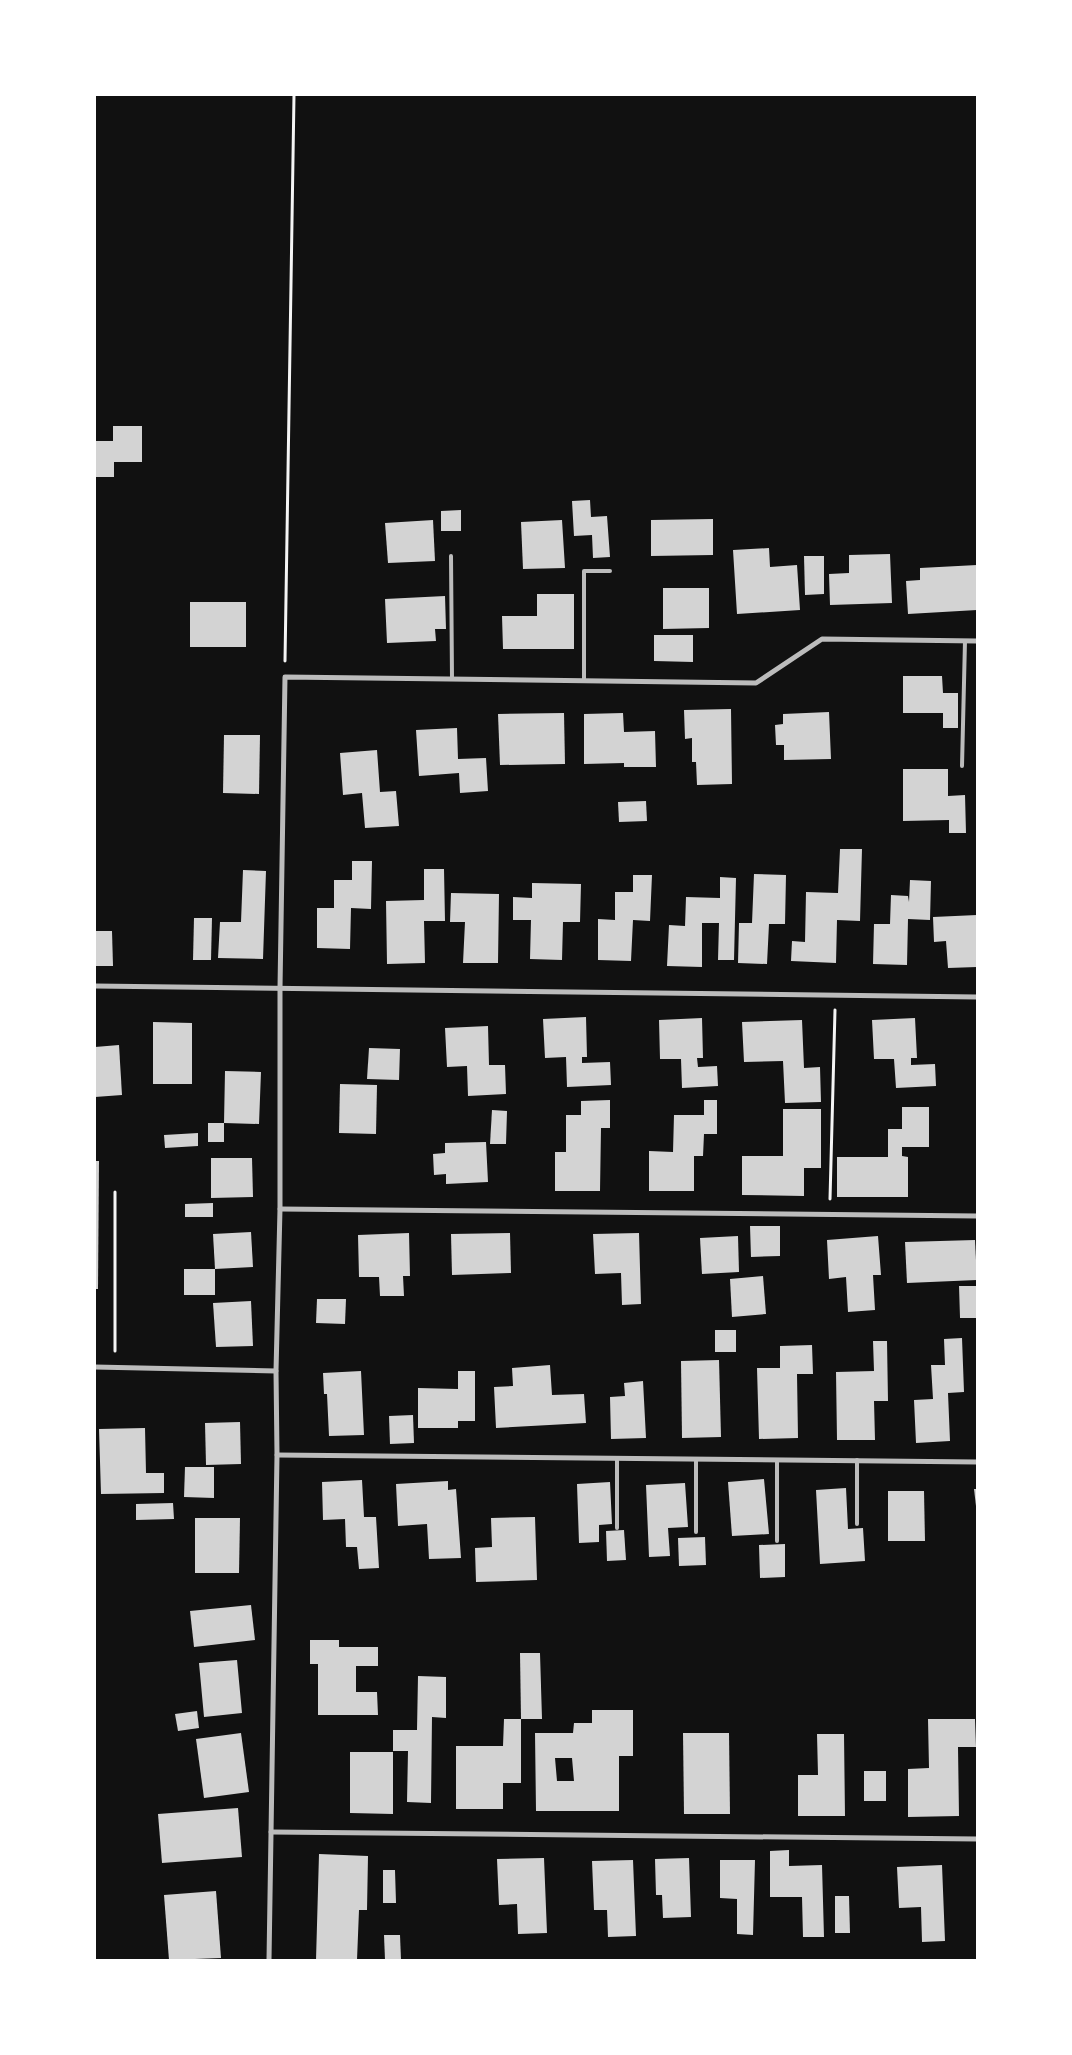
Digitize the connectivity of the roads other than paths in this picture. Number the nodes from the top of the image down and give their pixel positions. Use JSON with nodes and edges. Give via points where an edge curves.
{"nodes":[{"id":1,"x":451,"y":556,"type":"dead end"},
{"id":2,"x":610,"y":571,"type":"dead end"},
{"id":3,"x":964,"y":641,"type":"junction"},
{"id":4,"x":977,"y":641,"type":"edge"},
{"id":5,"x":452,"y":679,"type":"junction"},
{"id":6,"x":584,"y":680,"type":"junction"},
{"id":7,"x":962,"y":766,"type":"dead end"},
{"id":8,"x":95,"y":986,"type":"edge"},
{"id":9,"x":280,"y":988,"type":"junction"},
{"id":10,"x":977,"y":997,"type":"edge"},
{"id":11,"x":280,"y":1209,"type":"junction"},
{"id":12,"x":977,"y":1216,"type":"edge"},
{"id":13,"x":95,"y":1367,"type":"edge"},
{"id":14,"x":276,"y":1371,"type":"junction"},
{"id":15,"x":277,"y":1455,"type":"junction"},
{"id":16,"x":618,"y":1458,"type":"junction"},
{"id":17,"x":696,"y":1459,"type":"junction"},
{"id":18,"x":778,"y":1460,"type":"junction"},
{"id":19,"x":857,"y":1460,"type":"junction"},
{"id":20,"x":977,"y":1462,"type":"edge"},
{"id":21,"x":857,"y":1524,"type":"dead end"},
{"id":22,"x":617,"y":1528,"type":"dead end"},
{"id":23,"x":696,"y":1532,"type":"dead end"},
{"id":24,"x":777,"y":1541,"type":"dead end"},
{"id":25,"x":271,"y":1832,"type":"junction"},
{"id":26,"x":977,"y":1839,"type":"edge"},
{"id":27,"x":268,"y":1960,"type":"edge"}],
"edges":[{"from":1,"to":5,"type":"lane"},
{"from":2,"to":6,"type":"lane","via":[[584,571]]},
{"from":3,"to":4,"type":"street"},
{"from":3,"to":6,"type":"street","via":[[822,639],[756,683]]},
{"from":3,"to":7,"type":"lane"},
{"from":5,"to":6,"type":"street"},
{"from":5,"to":9,"type":"street","via":[[285,677]]},
{"from":8,"to":9,"type":"street"},
{"from":9,"to":10,"type":"street"},
{"from":9,"to":11,"type":"street"},
{"from":11,"to":12,"type":"street"},
{"from":11,"to":14,"type":"street"},
{"from":13,"to":14,"type":"street"},
{"from":14,"to":15,"type":"street"},
{"from":15,"to":16,"type":"street"},
{"from":15,"to":25,"type":"street"},
{"from":16,"to":17,"type":"street"},
{"from":16,"to":22,"type":"lane"},
{"from":17,"to":18,"type":"street"},
{"from":17,"to":23,"type":"lane"},
{"from":18,"to":19,"type":"street"},
{"from":18,"to":24,"type":"lane"},
{"from":19,"to":20,"type":"street"},
{"from":19,"to":21,"type":"lane"},
{"from":25,"to":26,"type":"street"},
{"from":25,"to":27,"type":"street"}]}
